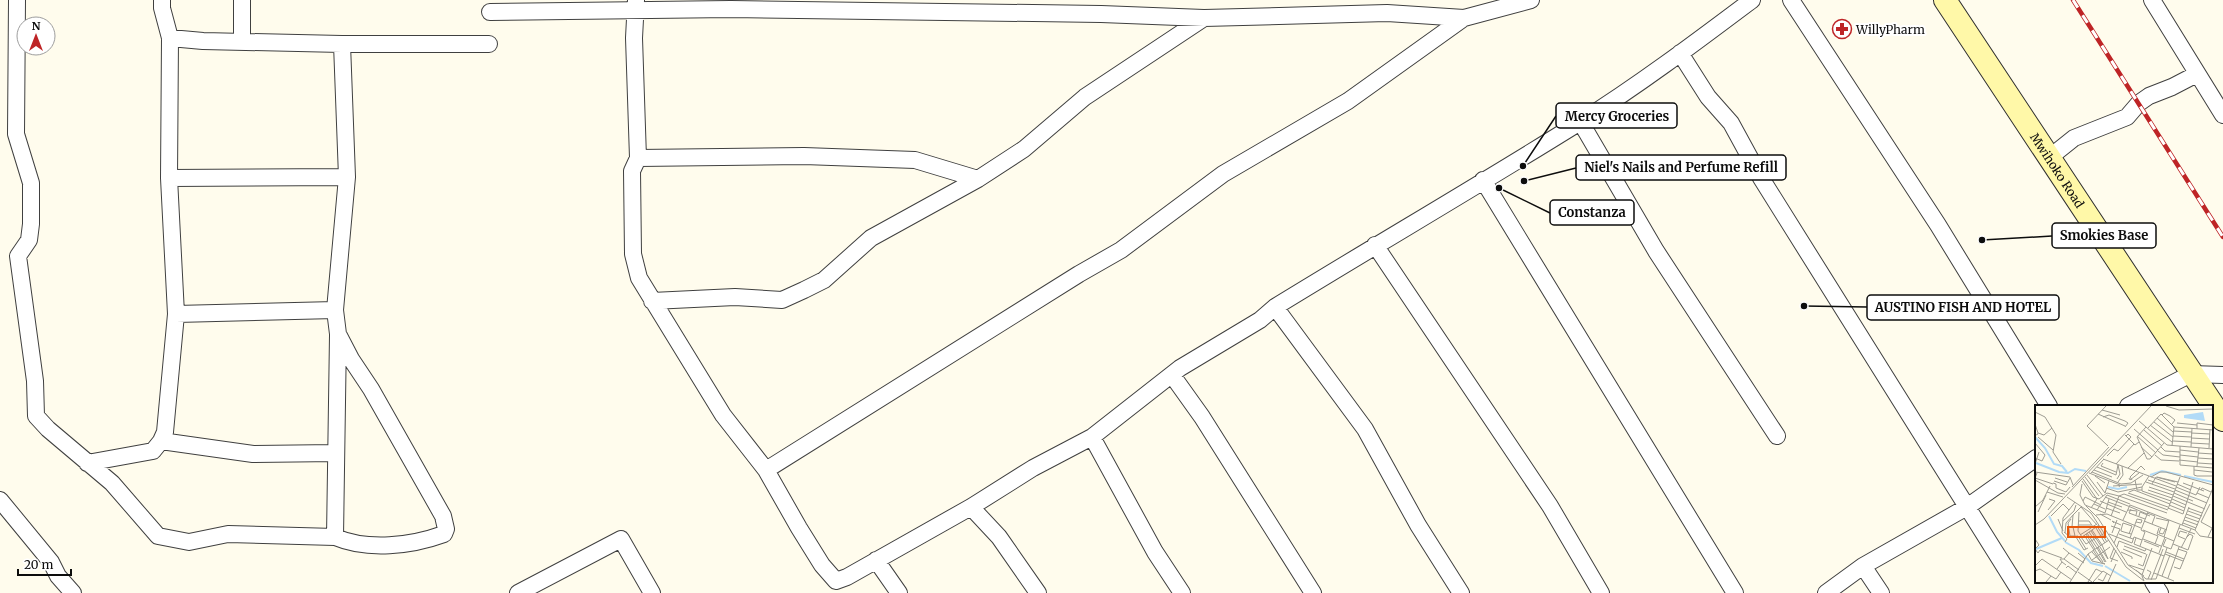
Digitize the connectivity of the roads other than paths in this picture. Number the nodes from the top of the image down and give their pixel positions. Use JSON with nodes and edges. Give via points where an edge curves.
{"nodes":[{"id":1,"x":17,"y":0,"type":"edge"},
{"id":2,"x":162,"y":0,"type":"edge"},
{"id":3,"x":242,"y":0,"type":"edge"},
{"id":4,"x":1530,"y":0,"type":"edge"},
{"id":5,"x":1752,"y":0,"type":"edge"},
{"id":6,"x":1791,"y":0,"type":"edge"},
{"id":7,"x":1945,"y":0,"type":"edge"},
{"id":8,"x":2152,"y":0,"type":"edge"},
{"id":9,"x":636,"y":5,"type":"edge"},
{"id":10,"x":1494,"y":5,"type":"edge"},
{"id":11,"x":970,"y":6,"type":"edge"},
{"id":12,"x":490,"y":12,"type":"dead end"},
{"id":13,"x":1204,"y":18,"type":"junction"},
{"id":14,"x":1464,"y":18,"type":"junction"},
{"id":15,"x":170,"y":38,"type":"junction"},
{"id":16,"x":242,"y":41,"type":"junction"},
{"id":17,"x":342,"y":44,"type":"junction"},
{"id":18,"x":489,"y":44,"type":"dead end"},
{"id":19,"x":1680,"y":53,"type":"junction"},
{"id":20,"x":2197,"y":74,"type":"junction"},
{"id":21,"x":2223,"y":115,"type":"edge"},
{"id":22,"x":1580,"y":121,"type":"junction"},
{"id":23,"x":638,"y":158,"type":"junction"},
{"id":24,"x":2049,"y":158,"type":"junction"},
{"id":25,"x":346,"y":177,"type":"junction"},
{"id":26,"x":169,"y":178,"type":"junction"},
{"id":27,"x":978,"y":179,"type":"junction"},
{"id":28,"x":1482,"y":180,"type":"junction"},
{"id":29,"x":1375,"y":245,"type":"junction"},
{"id":30,"x":652,"y":301,"type":"junction"},
{"id":31,"x":1275,"y":307,"type":"junction"},
{"id":32,"x":335,"y":310,"type":"junction"},
{"id":33,"x":176,"y":314,"type":"junction"},
{"id":34,"x":338,"y":334,"type":"junction"},
{"id":35,"x":2191,"y":374,"type":"junction"},
{"id":36,"x":1172,"y":375,"type":"junction"},
{"id":37,"x":2223,"y":375,"type":"edge"},
{"id":38,"x":2047,"y":405,"type":"edge"},
{"id":39,"x":2130,"y":405,"type":"edge"},
{"id":40,"x":2213,"y":405,"type":"edge"},
{"id":41,"x":2213,"y":406,"type":"edge"},
{"id":42,"x":2223,"y":420,"type":"edge"},
{"id":43,"x":1777,"y":436,"type":"dead end"},
{"id":44,"x":1092,"y":437,"type":"junction"},
{"id":45,"x":161,"y":441,"type":"junction"},
{"id":46,"x":336,"y":454,"type":"junction"},
{"id":47,"x":2035,"y":459,"type":"edge"},
{"id":48,"x":87,"y":463,"type":"junction"},
{"id":49,"x":766,"y":470,"type":"junction"},
{"id":50,"x":0,"y":500,"type":"edge"},
{"id":51,"x":1967,"y":506,"type":"junction"},
{"id":52,"x":971,"y":507,"type":"junction"},
{"id":53,"x":335,"y":537,"type":"junction"},
{"id":54,"x":876,"y":560,"type":"junction"},
{"id":55,"x":1863,"y":566,"type":"junction"},
{"id":56,"x":2154,"y":583,"type":"edge"},
{"id":57,"x":73,"y":593,"type":"edge"},
{"id":58,"x":518,"y":593,"type":"edge"},
{"id":59,"x":652,"y":593,"type":"edge"},
{"id":60,"x":899,"y":593,"type":"edge"},
{"id":61,"x":1038,"y":593,"type":"edge"},
{"id":62,"x":1182,"y":593,"type":"edge"},
{"id":63,"x":1313,"y":593,"type":"edge"},
{"id":64,"x":1461,"y":593,"type":"edge"},
{"id":65,"x":1601,"y":593,"type":"edge"},
{"id":66,"x":1735,"y":593,"type":"edge"},
{"id":67,"x":1826,"y":593,"type":"edge"},
{"id":68,"x":1880,"y":593,"type":"edge"},
{"id":69,"x":2021,"y":593,"type":"edge"},
{"id":70,"x":2160,"y":593,"type":"edge"}],
"edges":[{"from":1,"to":48,"type":"street","via":[[16,134],[31,183],[29,240],[18,256],[35,380],[36,416]]},
{"from":2,"to":15,"type":"street"},
{"from":3,"to":16,"type":"street"},
{"from":4,"to":10,"type":"street"},
{"from":5,"to":19,"type":"street"},
{"from":6,"to":38,"type":"street","via":[[1938,225]]},
{"from":7,"to":24,"type":"street","name":"Mwihoko Road"},
{"from":8,"to":20,"type":"street"},
{"from":9,"to":11,"type":"street","via":[[731,9]]},
{"from":9,"to":12,"type":"street"},
{"from":9,"to":23,"type":"street","via":[[634,38]]},
{"from":10,"to":14,"type":"street"},
{"from":11,"to":13,"type":"street"},
{"from":13,"to":14,"type":"street","via":[[1387,13]]},
{"from":13,"to":27,"type":"street","via":[[1086,96],[1024,149]]},
{"from":14,"to":49,"type":"street","via":[[1348,101],[1223,174],[1122,250],[1079,274]]},
{"from":15,"to":16,"type":"street"},
{"from":15,"to":26,"type":"street"},
{"from":16,"to":17,"type":"street"},
{"from":17,"to":18,"type":"street"},
{"from":17,"to":25,"type":"street"},
{"from":19,"to":22,"type":"street"},
{"from":19,"to":51,"type":"street","via":[[1708,97],[1731,123],[1761,178]]},
{"from":20,"to":21,"type":"street"},
{"from":20,"to":24,"type":"street","via":[[2149,96],[2127,117],[2074,138]]},
{"from":22,"to":28,"type":"street"},
{"from":22,"to":43,"type":"street","via":[[1656,251]]},
{"from":23,"to":27,"type":"street","via":[[804,156],[915,160]]},
{"from":23,"to":30,"type":"street","via":[[632,171],[633,254],[639,278]]},
{"from":24,"to":35,"type":"street","name":"Mwihoko Road"},
{"from":25,"to":26,"type":"street"},
{"from":25,"to":32,"type":"street"},
{"from":26,"to":33,"type":"street"},
{"from":27,"to":30,"type":"street","via":[[871,238],[824,280],[782,300],[735,297]]},
{"from":28,"to":29,"type":"street"},
{"from":28,"to":66,"type":"street"},
{"from":29,"to":31,"type":"street"},
{"from":29,"to":65,"type":"street","via":[[1550,506]]},
{"from":30,"to":49,"type":"street","via":[[723,415]]},
{"from":31,"to":36,"type":"street","via":[[1260,320]]},
{"from":31,"to":64,"type":"street","via":[[1365,429],[1418,525]]},
{"from":32,"to":33,"type":"street"},
{"from":32,"to":34,"type":"street"},
{"from":33,"to":45,"type":"street","via":[[165,432]]},
{"from":34,"to":46,"type":"street"},
{"from":34,"to":53,"type":"street","via":[[443,516],[446,528],[444,534],[416,543],[350,543]]},
{"from":35,"to":37,"type":"street"},
{"from":35,"to":39,"type":"street"},
{"from":35,"to":40,"type":"street","name":"Mwihoko Road"},
{"from":36,"to":44,"type":"street"},
{"from":36,"to":63,"type":"street","via":[[1202,417]]},
{"from":41,"to":42,"type":"street","name":"Mwihoko Road"},
{"from":44,"to":52,"type":"street","via":[[1033,468]]},
{"from":44,"to":62,"type":"street","via":[[1155,552]]},
{"from":45,"to":46,"type":"street","via":[[253,454]]},
{"from":45,"to":48,"type":"street","via":[[153,451]]},
{"from":46,"to":53,"type":"street"},
{"from":47,"to":51,"type":"street"},
{"from":48,"to":53,"type":"street","via":[[112,483],[158,536],[189,542],[228,534]]},
{"from":49,"to":54,"type":"street","via":[[822,565],[836,581]]},
{"from":50,"to":57,"type":"street"},
{"from":51,"to":55,"type":"street"},
{"from":51,"to":69,"type":"street"},
{"from":52,"to":54,"type":"street"},
{"from":52,"to":61,"type":"street","via":[[999,537]]},
{"from":54,"to":60,"type":"street"},
{"from":55,"to":67,"type":"street"},
{"from":55,"to":68,"type":"street"},
{"from":56,"to":70,"type":"street"},
{"from":58,"to":59,"type":"street","via":[[621,539]]}]}
